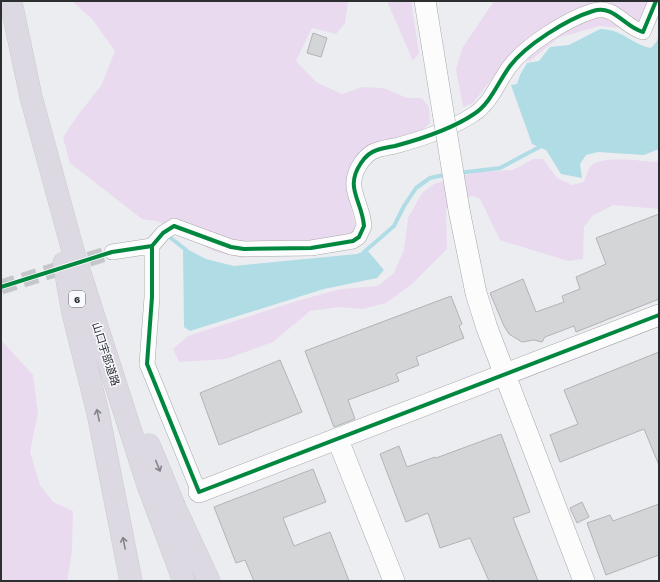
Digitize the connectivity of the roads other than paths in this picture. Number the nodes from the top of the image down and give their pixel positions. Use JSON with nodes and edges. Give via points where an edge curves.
{"nodes":[{"id":1,"x":425,"y":1,"type":"edge"},
{"id":2,"x":656,"y":1,"type":"edge"},
{"id":3,"x":152,"y":246,"type":"junction"},
{"id":4,"x":112,"y":252,"type":"tunnel mouth"},
{"id":5,"x":64,"y":262,"type":"junction"},
{"id":6,"x":659,"y":315,"type":"edge"},
{"id":7,"x":102,"y":341,"type":"junction"},
{"id":8,"x":505,"y":375,"type":"junction"},
{"id":9,"x":338,"y":440,"type":"junction"},
{"id":10,"x":199,"y":492,"type":"joint"},
{"id":11,"x":131,"y":581,"type":"edge"},
{"id":12,"x":177,"y":581,"type":"edge"},
{"id":13,"x":184,"y":581,"type":"edge"},
{"id":14,"x":209,"y":581,"type":"edge"},
{"id":15,"x":394,"y":581,"type":"edge"},
{"id":16,"x":584,"y":581,"type":"edge"}],
"edges":[{"from":1,"to":8,"type":"street","bridge":true,"via":[[459,210],[476,293]]},
{"from":2,"to":3,"type":"street","via":[[643,32],[603,8],[570,22],[524,50],[484,106],[474,114],[434,132],[369,154],[360,164],[352,181],[364,226],[359,237],[353,241],[311,248],[244,249],[231,247],[174,226],[163,233]]},
{"from":3,"to":4,"type":"street"},
{"from":3,"to":10,"type":"street","via":[[152,297],[147,364]]},
{"from":5,"to":7,"type":"highway","name":"山口宇部道路","number":"6","via":[[40,176],[7,8],[57,196]]},
{"from":11,"to":5,"type":"highway","one_way":true,"via":[[98,414],[73,312]]},
{"from":5,"to":12,"type":"highway","name":"山口宇部道路","number":"6","via":[[141,487]]},
{"from":6,"to":8,"type":"street"},
{"from":7,"to":13,"type":"highway","name":"山口宇部道路","number":"6","via":[[148,485]]},
{"from":7,"to":14,"type":"highway","one_way":true,"via":[[127,389],[175,508]]},
{"from":8,"to":9,"type":"street"},
{"from":8,"to":16,"type":"street"},
{"from":9,"to":10,"type":"street"},
{"from":9,"to":15,"type":"street"}]}
